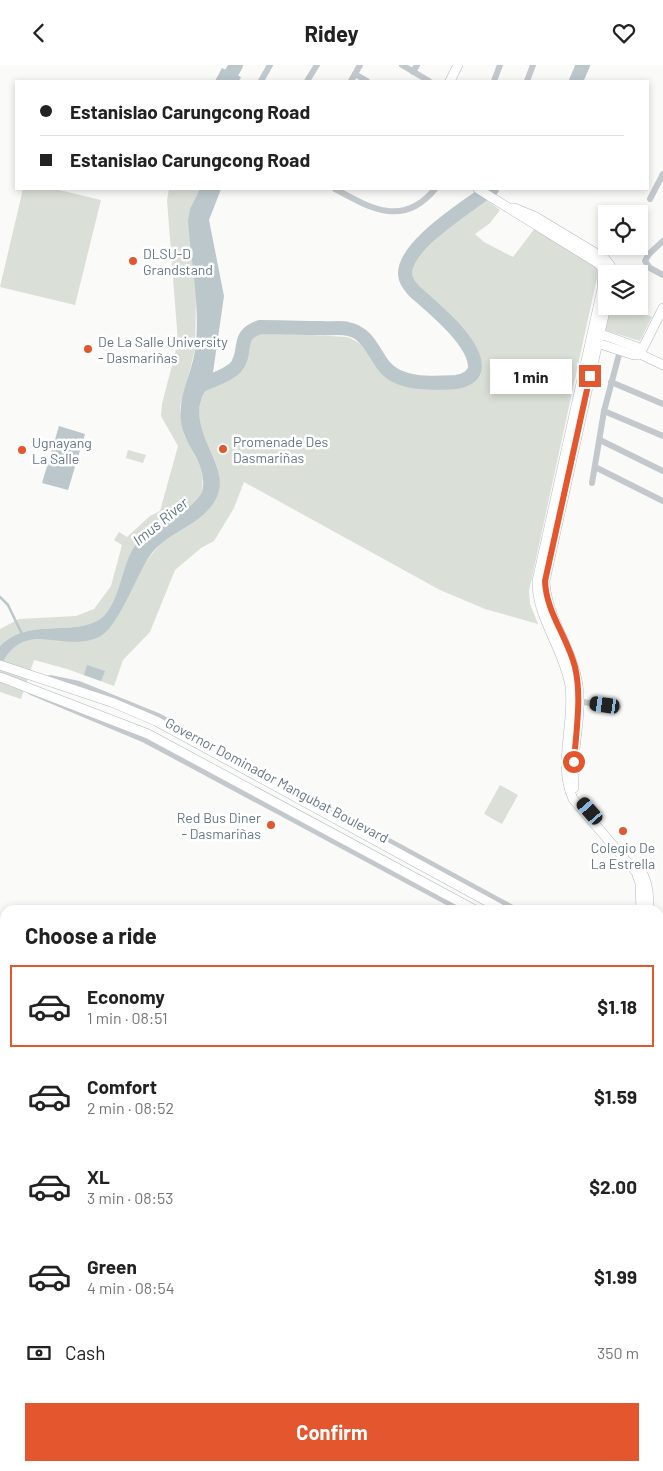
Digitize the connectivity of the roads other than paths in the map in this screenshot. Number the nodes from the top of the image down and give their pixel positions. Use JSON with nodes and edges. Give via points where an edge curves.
{"nodes":[{"id":1,"x":270,"y":65,"type":"edge"},
{"id":2,"x":317,"y":65,"type":"edge"},
{"id":3,"x":360,"y":65,"type":"edge"},
{"id":4,"x":402,"y":65,"type":"edge"},
{"id":5,"x":417,"y":65,"type":"edge"},
{"id":6,"x":458,"y":65,"type":"edge"},
{"id":7,"x":464,"y":65,"type":"edge"},
{"id":8,"x":500,"y":65,"type":"edge"},
{"id":9,"x":533,"y":65,"type":"edge"},
{"id":10,"x":413,"y":72,"type":"junction"},
{"id":11,"x":355,"y":74,"type":"junction"},
{"id":12,"x":262,"y":80,"type":"edge"},
{"id":13,"x":309,"y":80,"type":"edge"},
{"id":14,"x":352,"y":80,"type":"edge"},
{"id":15,"x":365,"y":80,"type":"edge"},
{"id":16,"x":427,"y":80,"type":"edge"},
{"id":17,"x":450,"y":80,"type":"edge"},
{"id":18,"x":457,"y":80,"type":"edge"},
{"id":19,"x":494,"y":80,"type":"edge"},
{"id":20,"x":527,"y":80,"type":"edge"},
{"id":21,"x":663,"y":174,"type":"edge"},
{"id":22,"x":655,"y":187,"type":"junction"},
{"id":23,"x":337,"y":190,"type":"edge"},
{"id":24,"x":433,"y":190,"type":"edge"},
{"id":25,"x":480,"y":190,"type":"edge"},
{"id":26,"x":663,"y":192,"type":"edge"},
{"id":27,"x":650,"y":199,"type":"dead end"},
{"id":28,"x":503,"y":204,"type":"junction"},
{"id":29,"x":663,"y":241,"type":"edge"},
{"id":30,"x":610,"y":265,"type":"edge"},
{"id":31,"x":663,"y":275,"type":"edge"},
{"id":32,"x":663,"y":308,"type":"edge"},
{"id":33,"x":603,"y":315,"type":"edge"},
{"id":34,"x":659,"y":326,"type":"edge"},
{"id":35,"x":596,"y":332,"type":"junction"},
{"id":36,"x":593,"y":342,"type":"junction"},
{"id":37,"x":622,"y":345,"type":"junction"},
{"id":38,"x":640,"y":353,"type":"junction"},
{"id":39,"x":663,"y":365,"type":"edge"},
{"id":40,"x":611,"y":382,"type":"junction"},
{"id":41,"x":663,"y":404,"type":"edge"},
{"id":42,"x":604,"y":411,"type":"junction"},
{"id":43,"x":663,"y":437,"type":"edge"},
{"id":44,"x":600,"y":440,"type":"junction"},
{"id":45,"x":595,"y":467,"type":"junction"},
{"id":46,"x":663,"y":471,"type":"edge"},
{"id":47,"x":592,"y":483,"type":"dead end"},
{"id":48,"x":663,"y":501,"type":"edge"},
{"id":49,"x":0,"y":665,"type":"edge"},
{"id":50,"x":28,"y":675,"type":"junction"},
{"id":51,"x":0,"y":677,"type":"edge"},
{"id":52,"x":25,"y":685,"type":"junction"},
{"id":53,"x":574,"y":701,"type":"junction"},
{"id":54,"x":618,"y":707,"type":"dead end"},
{"id":55,"x":453,"y":905,"type":"edge"},
{"id":56,"x":466,"y":905,"type":"edge"},
{"id":57,"x":491,"y":905,"type":"edge"},
{"id":58,"x":507,"y":905,"type":"edge"},
{"id":59,"x":641,"y":905,"type":"edge"},
{"id":60,"x":648,"y":905,"type":"edge"}],
"edges":[{"from":1,"to":12,"type":"street"},
{"from":2,"to":13,"type":"street"},
{"from":3,"to":11,"type":"street"},
{"from":4,"to":10,"type":"street"},
{"from":5,"to":10,"type":"street"},
{"from":6,"to":17,"type":"street"},
{"from":7,"to":18,"type":"street"},
{"from":8,"to":19,"type":"street"},
{"from":9,"to":20,"type":"street"},
{"from":10,"to":16,"type":"street"},
{"from":11,"to":14,"type":"street"},
{"from":11,"to":15,"type":"street"},
{"from":21,"to":22,"type":"street"},
{"from":22,"to":26,"type":"street"},
{"from":22,"to":27,"type":"street"},
{"from":23,"to":24,"type":"street","via":[[372,209],[392,212],[411,208]]},
{"from":25,"to":28,"type":"street"},
{"from":28,"to":30,"type":"street","via":[[536,217],[604,258]]},
{"from":28,"to":35,"type":"street","via":[[601,266],[604,273]]},
{"from":29,"to":31,"type":"street","via":[[645,261]]},
{"from":32,"to":34,"type":"street"},
{"from":33,"to":35,"type":"street"},
{"from":34,"to":38,"type":"street"},
{"from":35,"to":36,"type":"street"},
{"from":35,"to":37,"type":"street"},
{"from":36,"to":37,"type":"street"},
{"from":36,"to":53,"type":"street","via":[[545,581],[547,602],[575,666]]},
{"from":37,"to":38,"type":"street","via":[[637,347]]},
{"from":37,"to":40,"type":"street"},
{"from":38,"to":39,"type":"street"},
{"from":40,"to":41,"type":"street"},
{"from":40,"to":42,"type":"street"},
{"from":42,"to":43,"type":"street"},
{"from":42,"to":44,"type":"street"},
{"from":44,"to":45,"type":"street"},
{"from":44,"to":46,"type":"street"},
{"from":45,"to":47,"type":"street"},
{"from":45,"to":48,"type":"street"},
{"from":49,"to":50,"type":"street","name":"Governor Dominador Mangubat Boulevard"},
{"from":50,"to":57,"type":"street","name":"Governor Dominador Mangubat Boulevard","via":[[111,702],[156,721]]},
{"from":50,"to":58,"type":"street","name":"Governor Dominador Mangubat Boulevard","via":[[73,681],[151,713]]},
{"from":51,"to":52,"type":"street","name":"Governor Dominador Mangubat Boulevard"},
{"from":52,"to":55,"type":"street","name":"Governor Dominador Mangubat Boulevard","via":[[33,694],[145,740]]},
{"from":52,"to":56,"type":"street","name":"Governor Dominador Mangubat Boulevard","via":[[148,734]]},
{"from":53,"to":54,"type":"street"},
{"from":53,"to":59,"type":"street","via":[[567,761],[569,790],[573,799],[636,872],[641,888]]},
{"from":53,"to":60,"type":"street","via":[[574,789],[640,869],[649,893]]}]}
